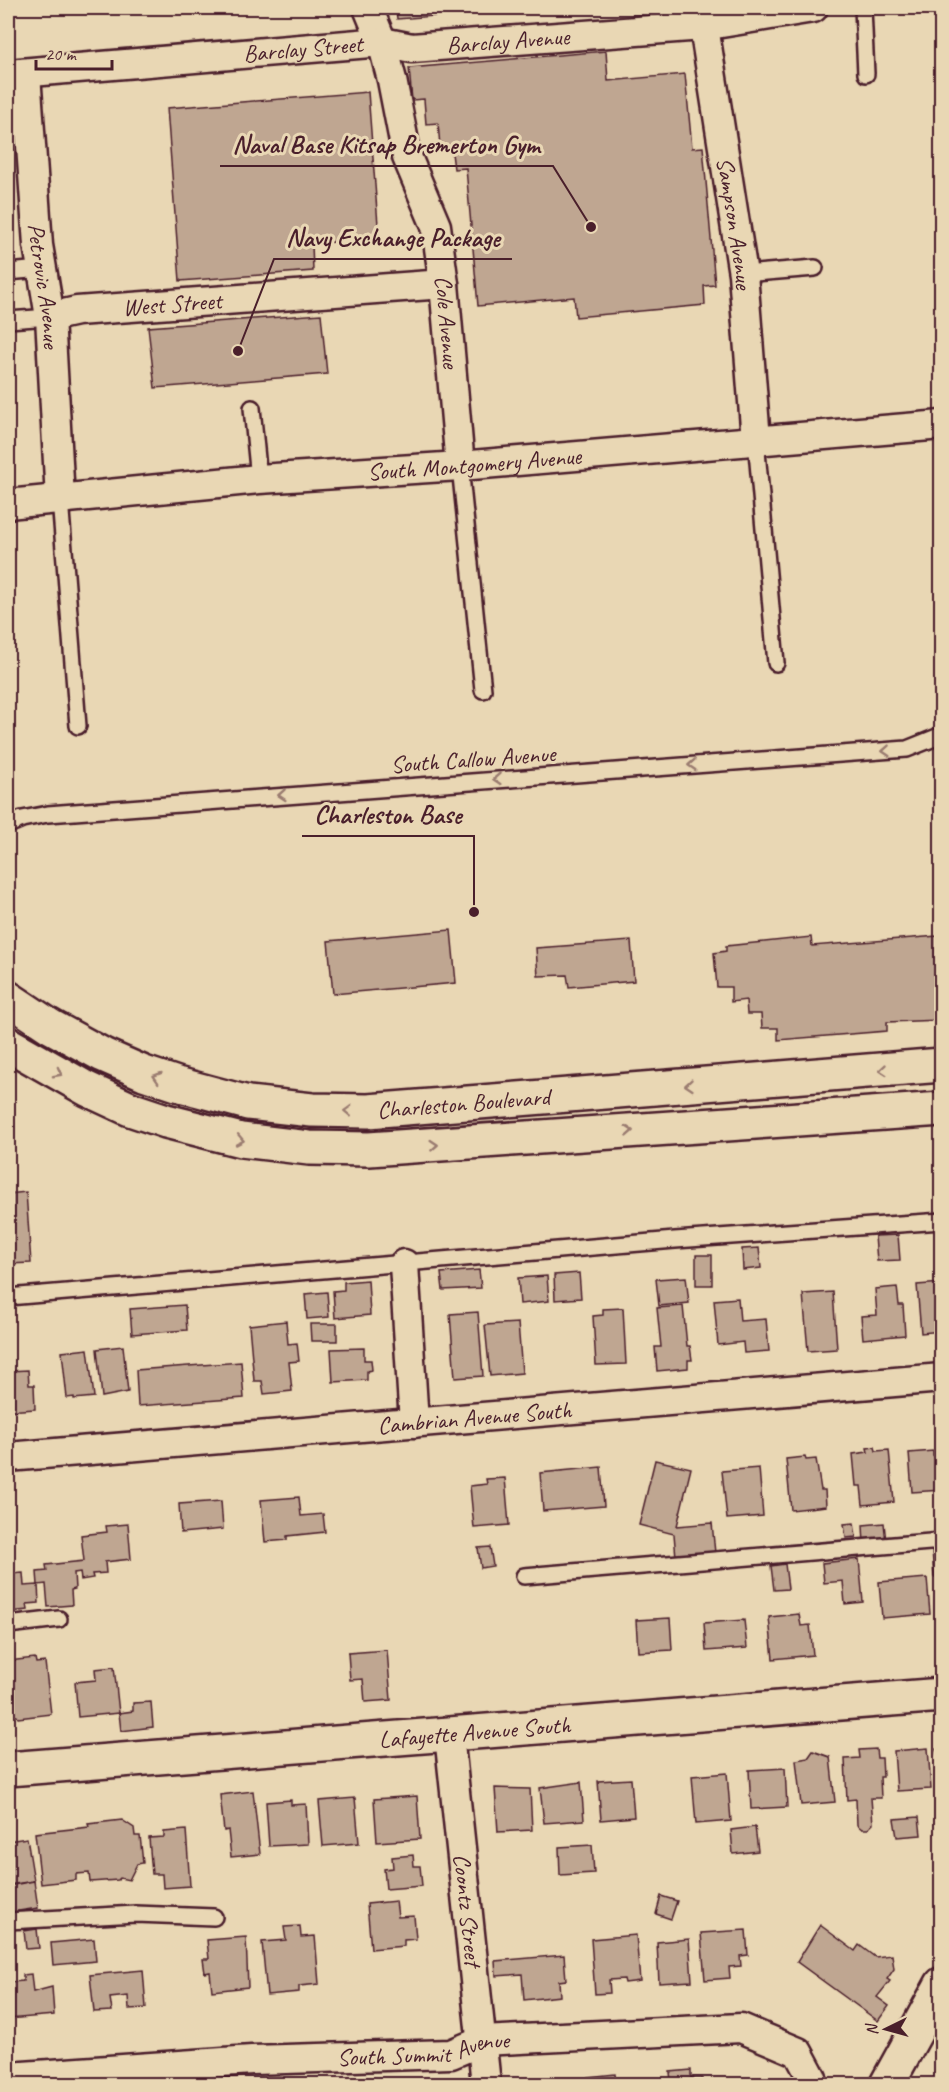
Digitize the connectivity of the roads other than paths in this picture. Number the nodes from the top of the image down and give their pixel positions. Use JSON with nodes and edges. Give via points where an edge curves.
{"nodes":[{"id":1,"x":368,"y":8,"type":"edge"},
{"id":2,"x":813,"y":8,"type":"edge"},
{"id":3,"x":863,"y":8,"type":"edge"},
{"id":4,"x":702,"y":17,"type":"edge"},
{"id":5,"x":382,"y":42,"type":"junction"},
{"id":6,"x":17,"y":74,"type":"edge"},
{"id":7,"x":866,"y":74,"type":"dead end"},
{"id":8,"x":815,"y":268,"type":"dead end"},
{"id":9,"x":41,"y":269,"type":"junction"},
{"id":10,"x":8,"y":272,"type":"edge"},
{"id":11,"x":742,"y":274,"type":"junction"},
{"id":12,"x":444,"y":284,"type":"junction"},
{"id":13,"x":50,"y":317,"type":"junction"},
{"id":14,"x":8,"y":320,"type":"edge"},
{"id":15,"x":252,"y":408,"type":"dead end"},
{"id":16,"x":942,"y":425,"type":"edge"},
{"id":17,"x":756,"y":440,"type":"junction"},
{"id":18,"x":460,"y":466,"type":"junction"},
{"id":19,"x":259,"y":479,"type":"junction"},
{"id":20,"x":60,"y":499,"type":"junction"},
{"id":21,"x":8,"y":504,"type":"edge"},
{"id":22,"x":776,"y":663,"type":"dead end"},
{"id":23,"x":483,"y":690,"type":"dead end"},
{"id":24,"x":78,"y":726,"type":"dead end"},
{"id":25,"x":942,"y":735,"type":"edge"},
{"id":26,"x":8,"y":825,"type":"edge"},
{"id":27,"x":8,"y":998,"type":"edge"},
{"id":28,"x":8,"y":1044,"type":"edge"},
{"id":29,"x":942,"y":1065,"type":"edge"},
{"id":30,"x":942,"y":1109,"type":"edge"},
{"id":31,"x":942,"y":1221,"type":"edge"},
{"id":32,"x":404,"y":1264,"type":"junction"},
{"id":33,"x":8,"y":1297,"type":"edge"},
{"id":34,"x":942,"y":1378,"type":"edge"},
{"id":35,"x":414,"y":1423,"type":"junction"},
{"id":36,"x":8,"y":1457,"type":"edge"},
{"id":37,"x":942,"y":1541,"type":"edge"},
{"id":38,"x":524,"y":1576,"type":"dead end"},
{"id":39,"x":59,"y":1619,"type":"dead end"},
{"id":40,"x":8,"y":1625,"type":"edge"},
{"id":41,"x":942,"y":1695,"type":"edge"},
{"id":42,"x":449,"y":1735,"type":"junction"},
{"id":43,"x":8,"y":1769,"type":"edge"},
{"id":44,"x":214,"y":1917,"type":"dead end"},
{"id":45,"x":8,"y":1921,"type":"edge"},
{"id":46,"x":942,"y":1984,"type":"edge"},
{"id":47,"x":482,"y":2041,"type":"junction"},
{"id":48,"x":8,"y":2077,"type":"edge"},
{"id":49,"x":486,"y":2085,"type":"edge"},
{"id":50,"x":813,"y":2085,"type":"edge"},
{"id":51,"x":887,"y":2085,"type":"edge"}],
"edges":[{"from":1,"to":5,"type":"street","name":"Cole Avenue"},
{"from":2,"to":4,"type":"street","name":"Barclay Avenue"},
{"from":3,"to":7,"type":"lane"},
{"from":4,"to":5,"type":"street","name":"Barclay Avenue","via":[[412,48]]},
{"from":4,"to":11,"type":"street","name":"Sampson Avenue"},
{"from":5,"to":6,"type":"street","name":"Barclay Street"},
{"from":5,"to":12,"type":"street","name":"Cole Avenue","via":[[406,157],[436,226]]},
{"from":6,"to":9,"type":"street","name":"Petrovic Avenue"},
{"from":8,"to":11,"type":"lane"},
{"from":9,"to":10,"type":"lane"},
{"from":9,"to":13,"type":"street","name":"Petrovic Avenue"},
{"from":11,"to":17,"type":"street","name":"Sampson Avenue"},
{"from":12,"to":13,"type":"street","name":"West Street","via":[[77,311]]},
{"from":12,"to":18,"type":"street","name":"Cole Avenue"},
{"from":13,"to":14,"type":"lane","name":"West Street"},
{"from":13,"to":20,"type":"street","name":"Petrovic Avenue"},
{"from":15,"to":19,"type":"lane"},
{"from":16,"to":17,"type":"street","name":"South Montgomery Avenue"},
{"from":17,"to":18,"type":"street","name":"South Montgomery Avenue"},
{"from":17,"to":22,"type":"lane"},
{"from":18,"to":19,"type":"street","name":"South Montgomery Avenue"},
{"from":18,"to":23,"type":"lane"},
{"from":19,"to":20,"type":"street","name":"South Montgomery Avenue"},
{"from":20,"to":21,"type":"street","name":"South Montgomery Avenue"},
{"from":20,"to":24,"type":"lane"},
{"from":25,"to":26,"type":"lane","name":"South Callow Avenue","one_way":true,"via":[[907,749],[149,805],[37,815]]},
{"from":29,"to":27,"type":"main road","name":"Charleston Boulevard","one_way":true,"via":[[368,1111],[312,1110],[248,1103],[144,1073],[50,1026]]},
{"from":28,"to":30,"type":"main road","name":"Charleston Boulevard","one_way":true,"via":[[130,1109],[241,1140],[309,1148],[369,1149]]},
{"from":31,"to":32,"type":"lane"},
{"from":32,"to":33,"type":"lane"},
{"from":32,"to":35,"type":"street"},
{"from":34,"to":35,"type":"street","name":"Cambrian Avenue South"},
{"from":35,"to":36,"type":"street","name":"Cambrian Avenue South"},
{"from":37,"to":38,"type":"lane"},
{"from":39,"to":40,"type":"lane"},
{"from":41,"to":42,"type":"main road","name":"Lafayette Avenue South"},
{"from":42,"to":43,"type":"main road","name":"Lafayette Avenue South"},
{"from":42,"to":47,"type":"street","name":"Coontz Street"},
{"from":44,"to":45,"type":"lane","via":[[136,1914]]},
{"from":46,"to":51,"type":"main road"},
{"from":47,"to":48,"type":"street","name":"South Summit Avenue","via":[[452,2054],[252,2060]]},
{"from":47,"to":49,"type":"street","name":"Coontz Street"},
{"from":47,"to":50,"type":"street","name":"South Summit Avenue","via":[[741,2028],[798,2052]]}]}
